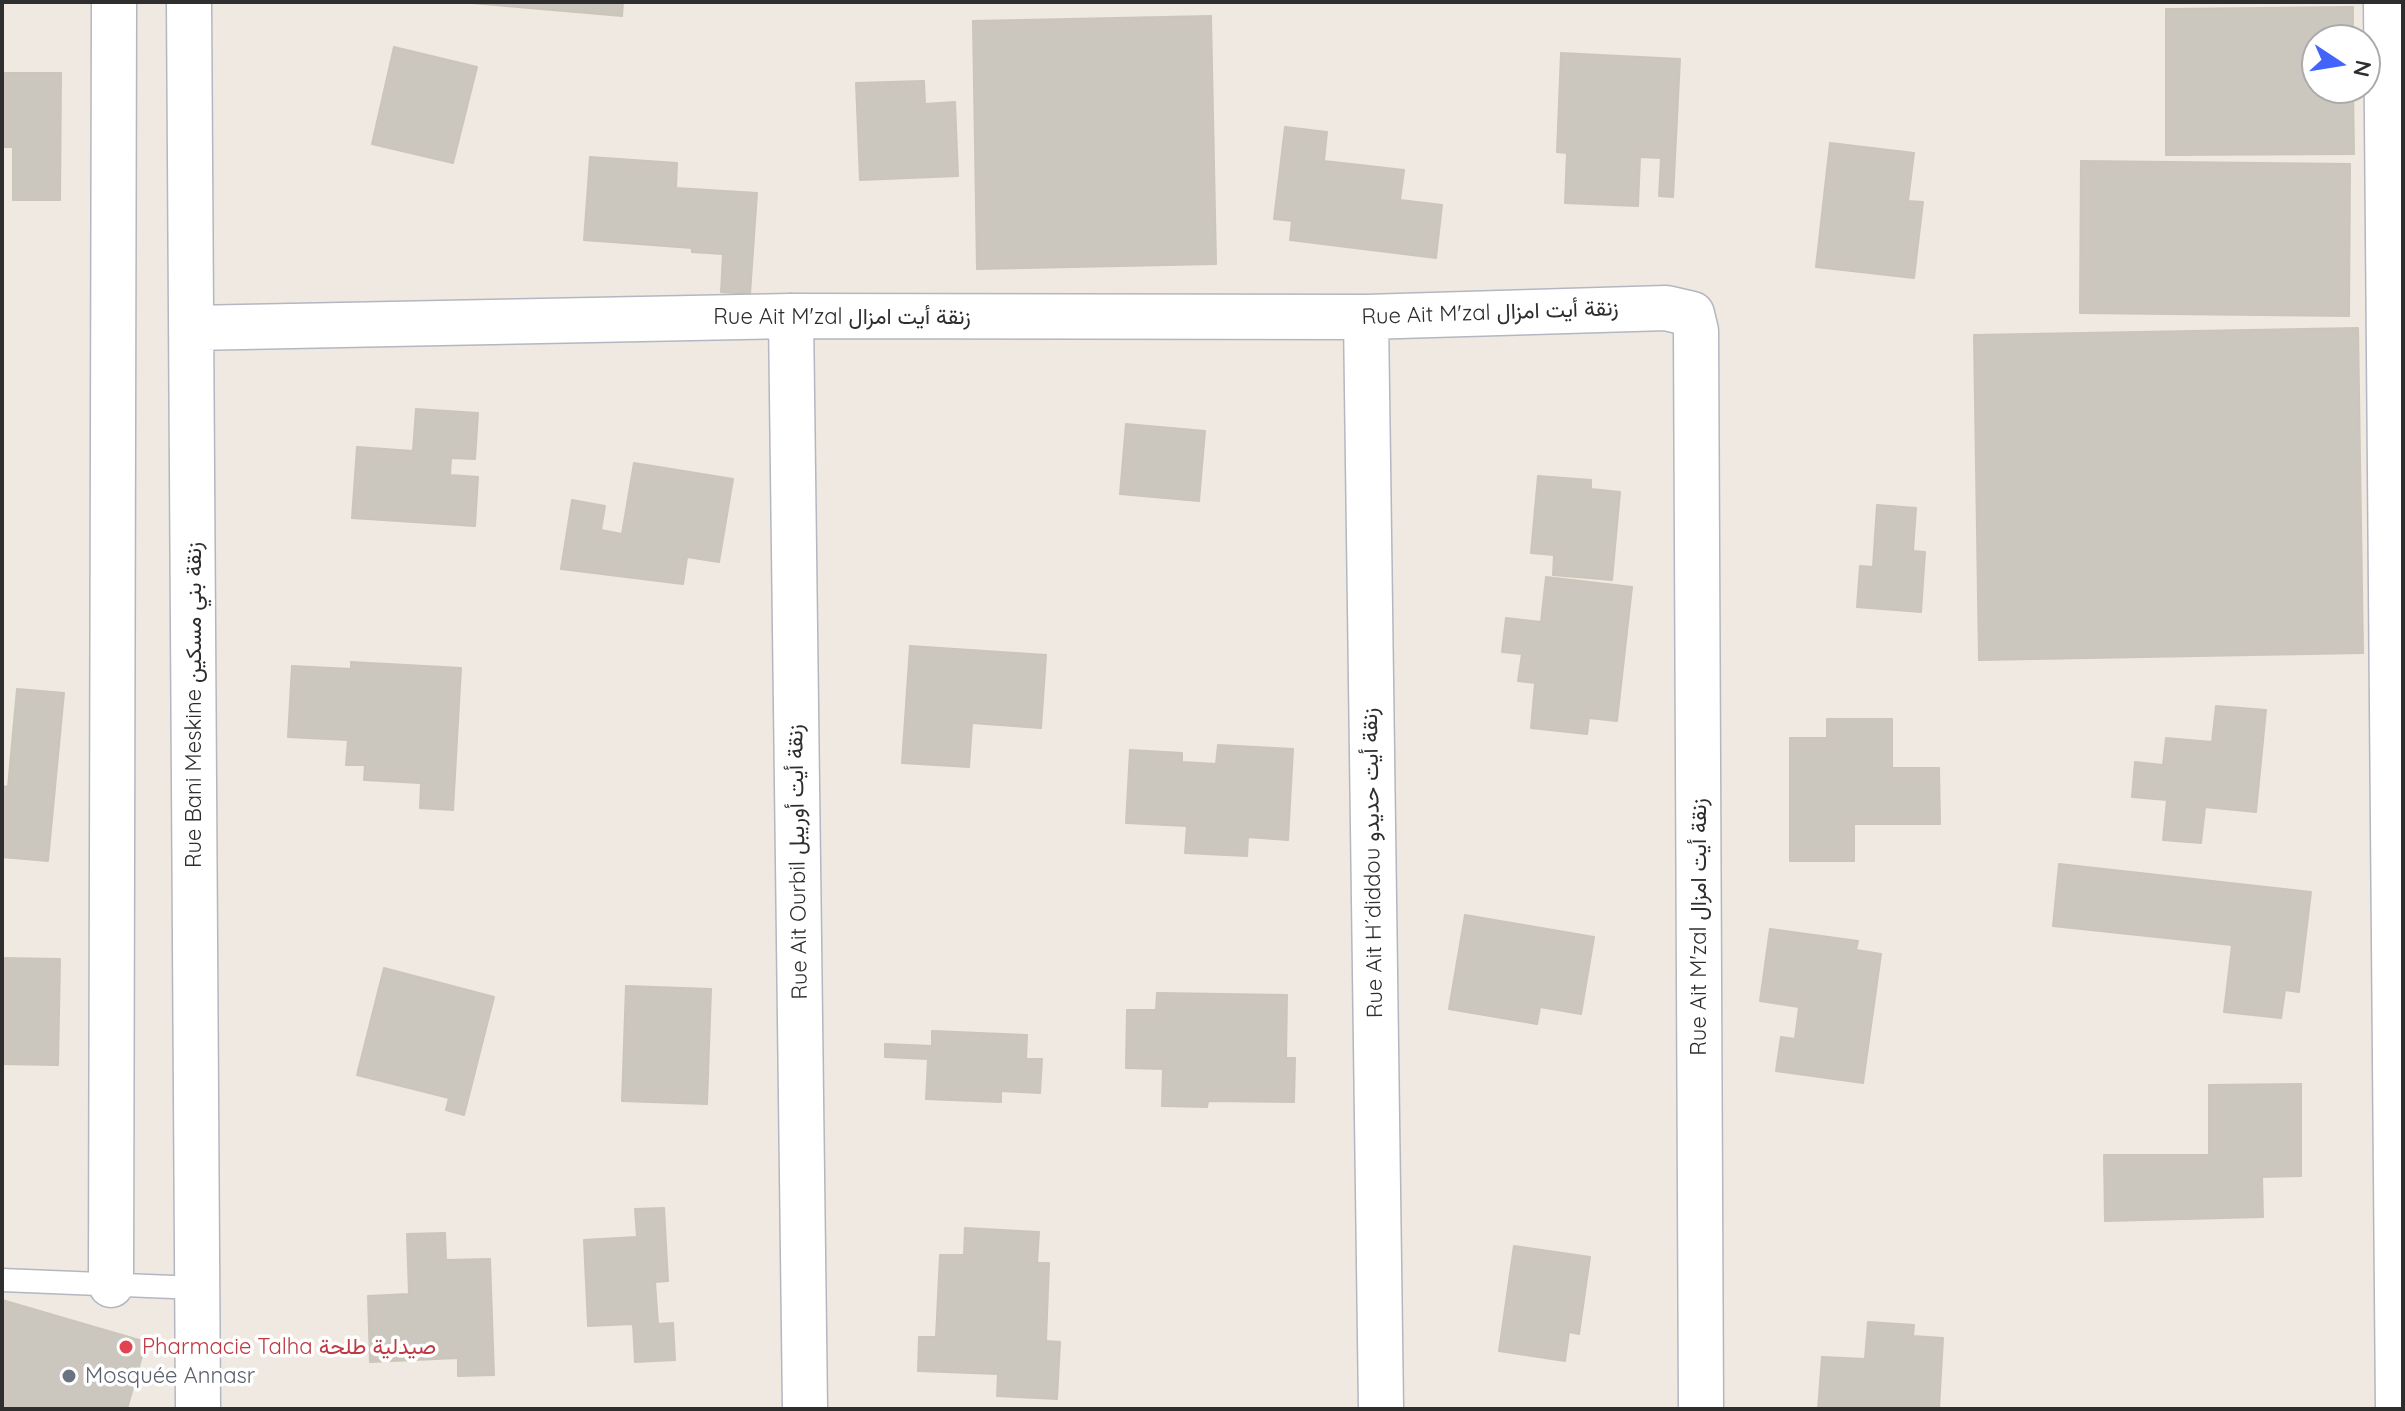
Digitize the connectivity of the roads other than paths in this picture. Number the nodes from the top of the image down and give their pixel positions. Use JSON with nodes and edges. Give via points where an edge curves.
{"nodes":[{"id":1,"x":114,"y":2,"type":"edge"},
{"id":2,"x":189,"y":2,"type":"edge"},
{"id":3,"x":2386,"y":2,"type":"edge"},
{"id":4,"x":791,"y":316,"type":"junction"},
{"id":5,"x":1366,"y":317,"type":"junction"},
{"id":6,"x":192,"y":328,"type":"junction"},
{"id":7,"x":2396,"y":409,"type":"edge"},
{"id":8,"x":2,"y":1280,"type":"edge"},
{"id":9,"x":111,"y":1285,"type":"junction"},
{"id":10,"x":197,"y":1288,"type":"junction"},
{"id":11,"x":198,"y":1409,"type":"edge"},
{"id":12,"x":805,"y":1409,"type":"edge"},
{"id":13,"x":1381,"y":1409,"type":"edge"},
{"id":14,"x":1701,"y":1409,"type":"edge"},
{"id":15,"x":2398,"y":1409,"type":"edge"}],
"edges":[{"from":1,"to":9,"type":"street"},
{"from":2,"to":6,"type":"street","name":"Rue Bani Meskine زنقة بني مسكين"},
{"from":3,"to":7,"type":"street"},
{"from":4,"to":5,"type":"street","name":"Rue Ait M'zal زنقة أيت امزال"},
{"from":4,"to":6,"type":"street","name":"Rue Ait M'zal زنقة أيت امزال"},
{"from":4,"to":12,"type":"street","name":"Rue Ait Ourbil زنقة أيت أوريبل"},
{"from":5,"to":13,"type":"street","name":"Rue Ait H´diddou زنقة أيت حديدو"},
{"from":5,"to":14,"type":"street","name":"Rue Ait M'zal زنقة أيت امزال","via":[[1666,308],[1685,311],[1695,322]]},
{"from":6,"to":10,"type":"street","name":"Rue Bani Meskine زنقة بني مسكين"},
{"from":7,"to":15,"type":"street"},
{"from":8,"to":9,"type":"lane"},
{"from":9,"to":10,"type":"lane"},
{"from":10,"to":11,"type":"street","name":"Rue Bani Meskine زنقة بني مسكين"}]}
